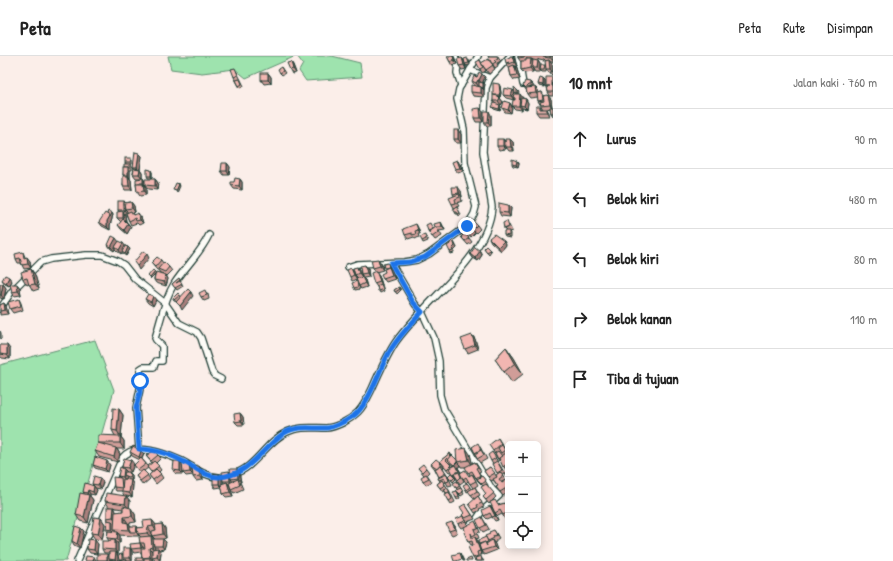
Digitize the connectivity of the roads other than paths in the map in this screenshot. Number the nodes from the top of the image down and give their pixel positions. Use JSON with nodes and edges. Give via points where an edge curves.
{"nodes":[{"id":1,"x":455,"y":56,"type":"edge"},
{"id":2,"x":478,"y":56,"type":"edge"},
{"id":3,"x":510,"y":56,"type":"edge"},
{"id":4,"x":518,"y":56,"type":"edge"},
{"id":5,"x":470,"y":70,"type":"junction"},
{"id":6,"x":490,"y":78,"type":"junction"},
{"id":7,"x":523,"y":84,"type":"edge"},
{"id":8,"x":461,"y":85,"type":"junction"},
{"id":9,"x":209,"y":235,"type":"dead end"},
{"id":10,"x":391,"y":263,"type":"junction"},
{"id":11,"x":348,"y":267,"type":"dead end"},
{"id":12,"x":165,"y":303,"type":"junction"},
{"id":13,"x":0,"y":309,"type":"edge"},
{"id":14,"x":422,"y":312,"type":"junction"},
{"id":15,"x":221,"y":379,"type":"dead end"},
{"id":16,"x":139,"y":449,"type":"junction"},
{"id":17,"x":470,"y":524,"type":"edge"},
{"id":18,"x":76,"y":561,"type":"edge"}],
"edges":[{"from":1,"to":8,"type":"street"},
{"from":2,"to":5,"type":"street"},
{"from":3,"to":6,"type":"street"},
{"from":4,"to":7,"type":"street"},
{"from":5,"to":6,"type":"street"},
{"from":5,"to":8,"type":"street"},
{"from":6,"to":14,"type":"street","via":[[486,88],[483,156],[492,207],[490,220],[471,257]]},
{"from":8,"to":10,"type":"street","via":[[458,104],[464,129],[465,163],[476,211],[466,228],[429,254],[410,262]]},
{"from":9,"to":12,"type":"street","via":[[174,285]]},
{"from":10,"to":11,"type":"street","via":[[357,264]]},
{"from":10,"to":14,"type":"street","via":[[413,302]]},
{"from":12,"to":13,"type":"street","via":[[135,279],[121,263],[94,254],[41,262],[12,291]]},
{"from":12,"to":15,"type":"street","via":[[179,323],[200,335],[212,372]]},
{"from":12,"to":16,"type":"street","via":[[155,339],[162,346],[162,361],[156,362],[154,367],[142,367],[139,371],[140,389],[136,408]]},
{"from":14,"to":16,"type":"street","via":[[391,349],[362,408],[339,424],[300,428],[285,433],[245,469],[224,476],[209,476],[176,458]]},
{"from":14,"to":17,"type":"street","via":[[436,347],[440,395],[444,409],[498,496]]},
{"from":16,"to":18,"type":"street","via":[[128,452],[122,458]]}]}
